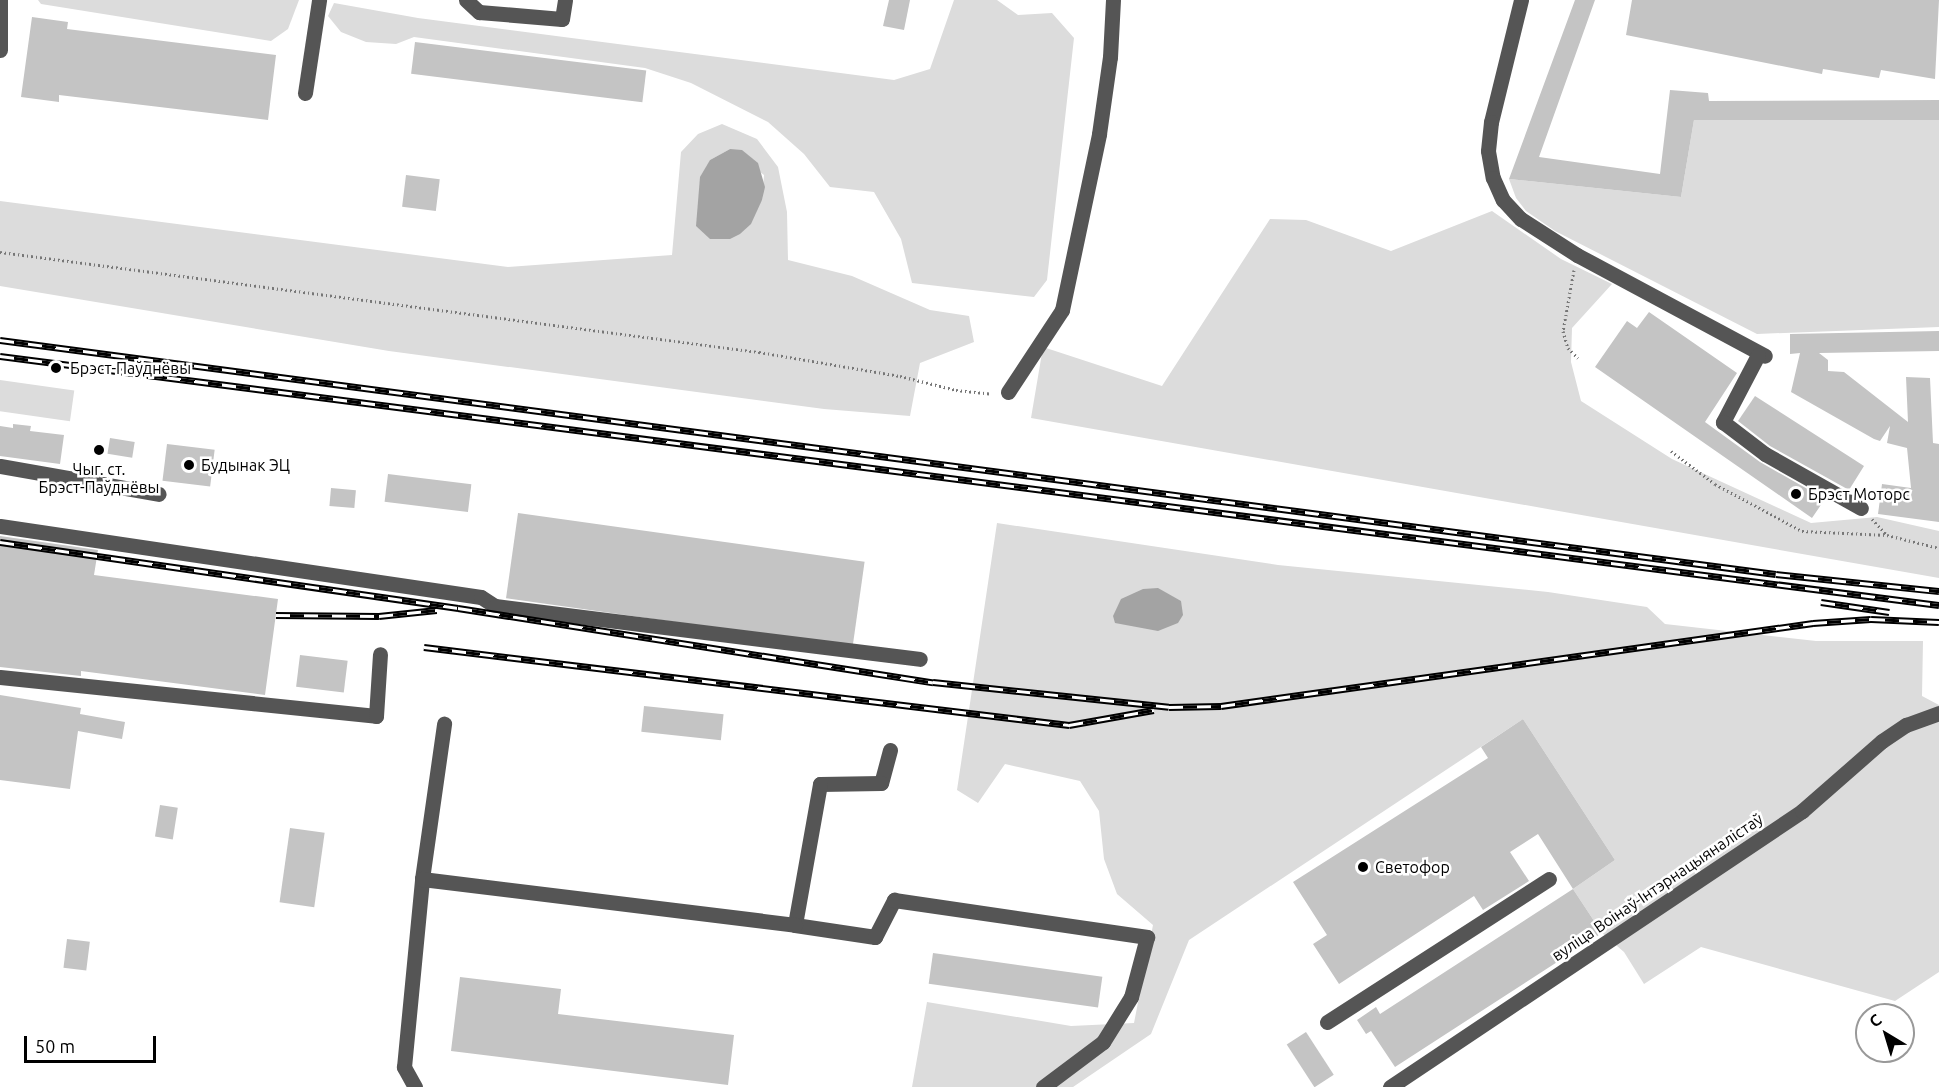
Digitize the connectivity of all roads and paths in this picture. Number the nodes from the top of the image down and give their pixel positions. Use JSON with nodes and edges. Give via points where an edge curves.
{"nodes":[{"id":1,"x":0,"y":0,"type":"edge"},
{"id":2,"x":320,"y":0,"type":"edge"},
{"id":3,"x":466,"y":0,"type":"edge"},
{"id":4,"x":565,"y":0,"type":"edge"},
{"id":5,"x":1113,"y":0,"type":"edge"},
{"id":6,"x":1521,"y":0,"type":"edge"},
{"id":7,"x":0,"y":50,"type":"edge"},
{"id":8,"x":305,"y":93,"type":"dead end"},
{"id":9,"x":0,"y":252,"type":"edge"},
{"id":10,"x":1577,"y":255,"type":"junction"},
{"id":11,"x":1578,"y":358,"type":"dead end"},
{"id":12,"x":1008,"y":392,"type":"joint"},
{"id":13,"x":1671,"y":451,"type":"dead end"},
{"id":14,"x":0,"y":466,"type":"edge"},
{"id":15,"x":159,"y":494,"type":"dead end"},
{"id":16,"x":1862,"y":508,"type":"joint"},
{"id":17,"x":0,"y":526,"type":"edge"},
{"id":18,"x":1887,"y":535,"type":"junction"},
{"id":19,"x":1939,"y":548,"type":"edge"},
{"id":20,"x":380,"y":654,"type":"dead end"},
{"id":21,"x":920,"y":659,"type":"dead end"},
{"id":22,"x":0,"y":677,"type":"edge"},
{"id":23,"x":1939,"y":713,"type":"edge"},
{"id":24,"x":444,"y":724,"type":"dead end"},
{"id":25,"x":890,"y":750,"type":"dead end"},
{"id":26,"x":422,"y":879,"type":"junction"},
{"id":27,"x":1549,"y":879,"type":"dead end"},
{"id":28,"x":795,"y":925,"type":"junction"},
{"id":29,"x":1327,"y":1022,"type":"dead end"},
{"id":30,"x":415,"y":1087,"type":"edge"},
{"id":31,"x":1043,"y":1087,"type":"edge"},
{"id":32,"x":1390,"y":1087,"type":"edge"}],
"edges":[{"from":1,"to":7,"type":"street"},
{"from":2,"to":8,"type":"street"},
{"from":3,"to":4,"type":"street","via":[[479,12],[562,19]]},
{"from":5,"to":12,"type":"street","via":[[1099,134],[1062,310]]},
{"from":6,"to":10,"type":"street","via":[[1491,122],[1488,151],[1493,178],[1503,200],[1521,219]]},
{"from":9,"to":12,"type":"path","via":[[759,352],[900,376],[956,390]]},
{"from":10,"to":11,"type":"path","via":[[1563,331],[1568,348]]},
{"from":10,"to":16,"type":"street","via":[[1762,356],[1723,422],[1765,454]]},
{"from":13,"to":18,"type":"path","via":[[1715,484],[1802,531]]},
{"from":14,"to":15,"type":"street"},
{"from":16,"to":18,"type":"path"},
{"from":17,"to":21,"type":"street","via":[[480,597],[495,606]]},
{"from":18,"to":19,"type":"path"},
{"from":20,"to":22,"type":"street","via":[[376,716]]},
{"from":23,"to":32,"type":"street","name":"вуліца Воінаў-Інтэрнацыяналістаў","via":[[1906,725],[1882,741],[1802,811]]},
{"from":24,"to":26,"type":"street"},
{"from":25,"to":28,"type":"street","via":[[881,783],[820,784]]},
{"from":26,"to":28,"type":"street"},
{"from":26,"to":30,"type":"street","via":[[404,1067]]},
{"from":27,"to":29,"type":"street"},
{"from":28,"to":31,"type":"street","via":[[875,937],[894,900],[1147,936],[1131,997],[1103,1042]]}]}
